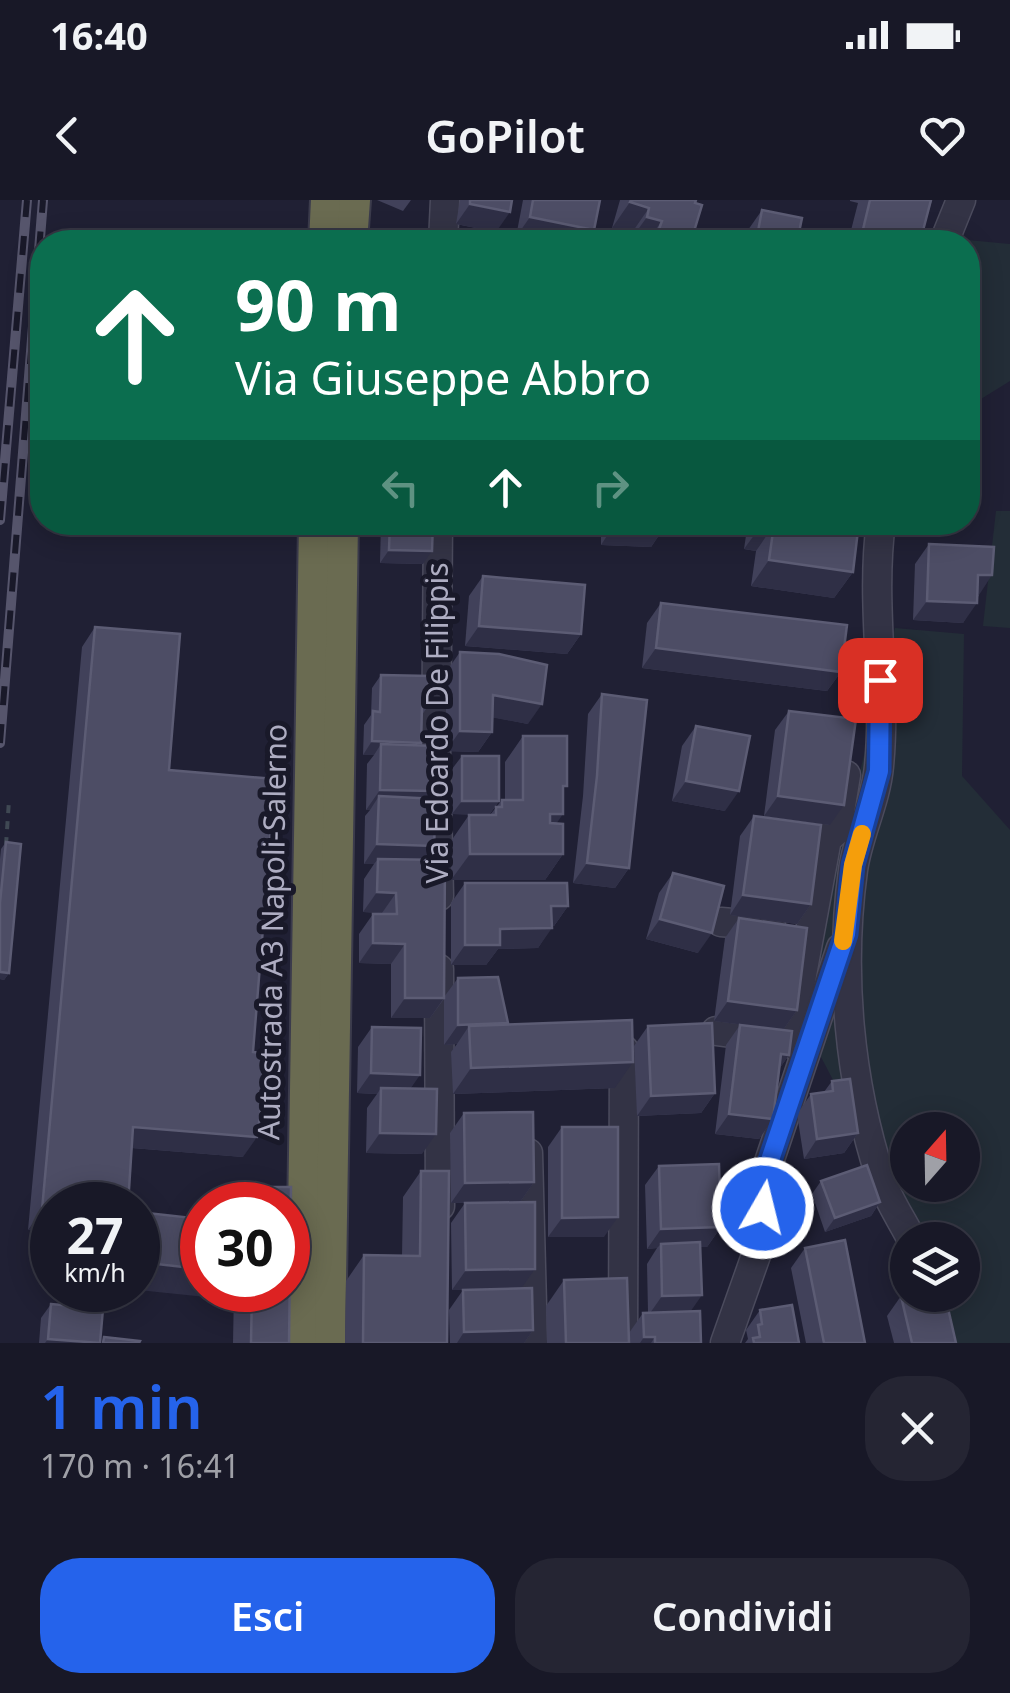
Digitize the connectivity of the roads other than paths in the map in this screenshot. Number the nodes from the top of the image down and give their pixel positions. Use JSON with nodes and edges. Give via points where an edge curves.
{"nodes":[{"id":1,"x":326,"y":200,"type":"edge"},
{"id":2,"x":355,"y":200,"type":"edge"},
{"id":3,"x":445,"y":200,"type":"edge"},
{"id":4,"x":961,"y":200,"type":"edge"},
{"id":5,"x":325,"y":230,"type":"edge"},
{"id":6,"x":353,"y":230,"type":"edge"},
{"id":7,"x":443,"y":230,"type":"edge"},
{"id":8,"x":949,"y":230,"type":"edge"},
{"id":9,"x":314,"y":535,"type":"edge"},
{"id":10,"x":344,"y":535,"type":"edge"},
{"id":11,"x":438,"y":535,"type":"edge"},
{"id":12,"x":878,"y":535,"type":"edge"},
{"id":13,"x":851,"y":744,"type":"edge"},
{"id":14,"x":794,"y":834,"type":"edge"},
{"id":15,"x":827,"y":839,"type":"junction"},
{"id":16,"x":721,"y":922,"type":"edge"},
{"id":17,"x":812,"y":930,"type":"junction"},
{"id":18,"x":846,"y":934,"type":"junction"},
{"id":19,"x":716,"y":1031,"type":"edge"},
{"id":20,"x":798,"y":1047,"type":"junction"},
{"id":21,"x":624,"y":1050,"type":"edge"},
{"id":22,"x":528,"y":1132,"type":"edge"},
{"id":23,"x":903,"y":1222,"type":"edge"},
{"id":24,"x":440,"y":1230,"type":"edge"},
{"id":25,"x":300,"y":1343,"type":"edge"},
{"id":26,"x":330,"y":1343,"type":"edge"},
{"id":27,"x":533,"y":1343,"type":"edge"},
{"id":28,"x":623,"y":1343,"type":"edge"},
{"id":29,"x":725,"y":1343,"type":"edge"}],
"edges":[{"from":1,"to":5,"type":"highway"},
{"from":2,"to":6,"type":"highway"},
{"from":3,"to":7,"type":"street"},
{"from":4,"to":8,"type":"street"},
{"from":9,"to":25,"type":"highway","name":"Autostrada A3 Napoli-Salerno"},
{"from":10,"to":26,"type":"highway"},
{"from":11,"to":24,"type":"street","name":"Via Edoardo De Filippis"},
{"from":12,"to":18,"type":"street","via":[[879,771],[853,865]]},
{"from":13,"to":15,"type":"street","via":[[838,830]]},
{"from":14,"to":15,"type":"street"},
{"from":15,"to":17,"type":"street"},
{"from":16,"to":17,"type":"street"},
{"from":17,"to":20,"type":"street"},
{"from":18,"to":20,"type":"street"},
{"from":18,"to":23,"type":"street","via":[[855,1083],[882,1182]]},
{"from":19,"to":20,"type":"street"},
{"from":20,"to":29,"type":"street","via":[[766,1172],[760,1244]]},
{"from":21,"to":28,"type":"street"},
{"from":22,"to":27,"type":"street"}]}
